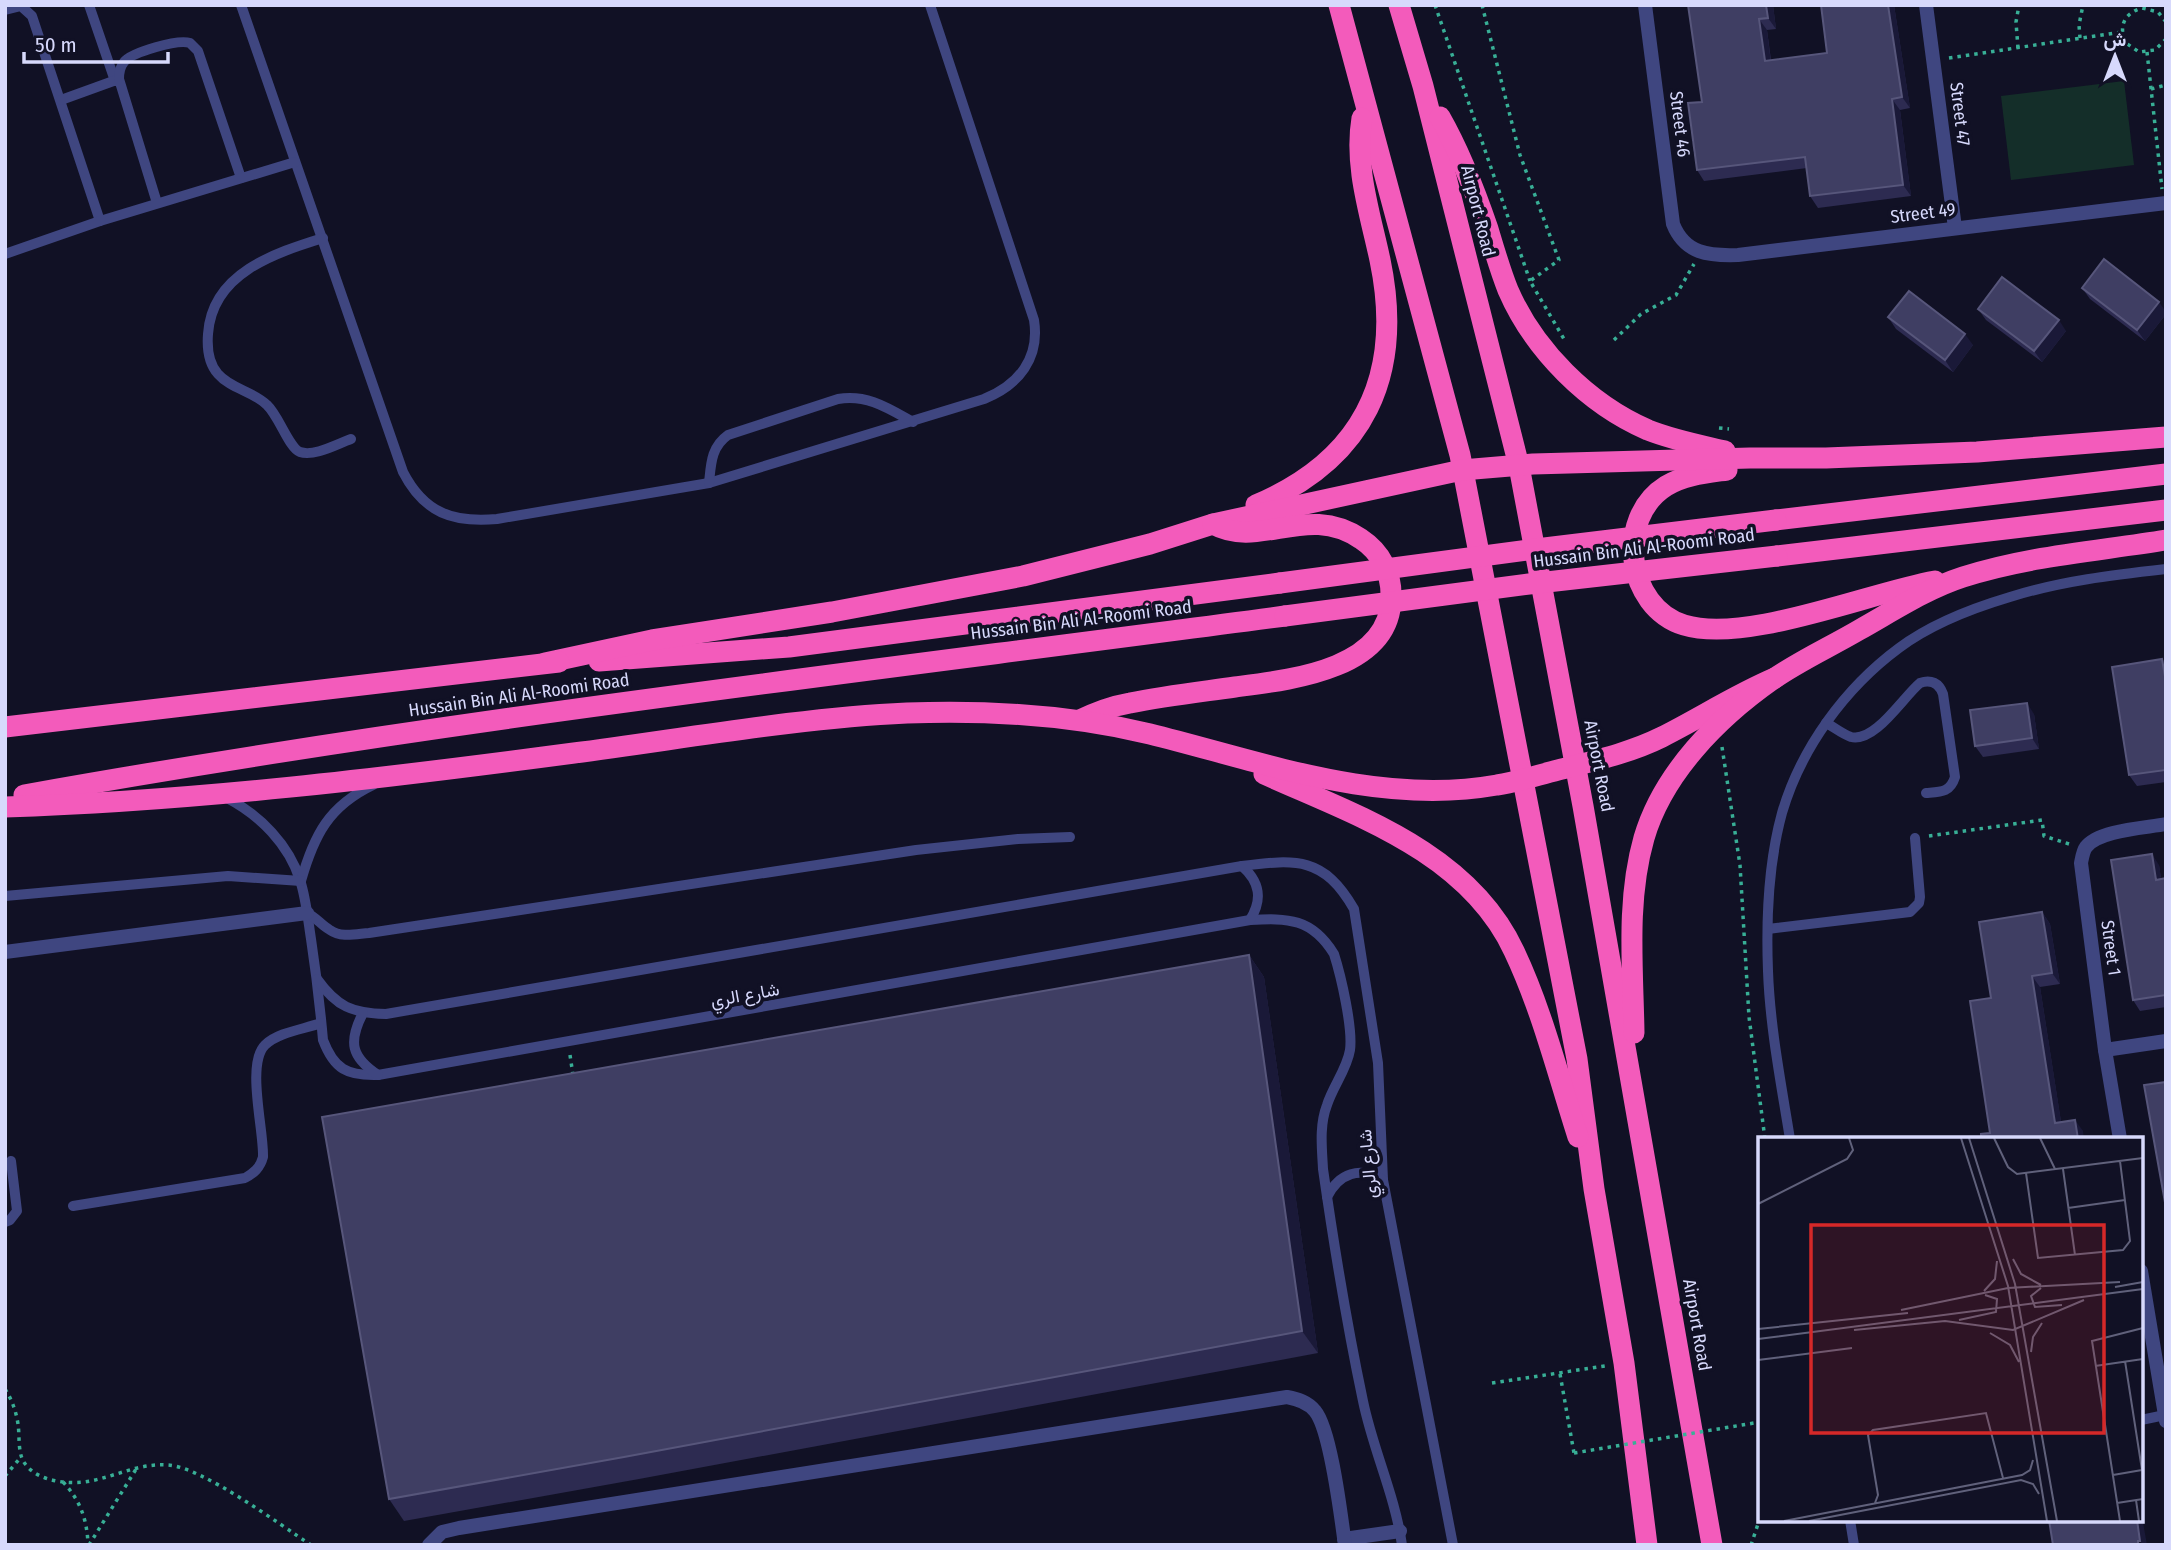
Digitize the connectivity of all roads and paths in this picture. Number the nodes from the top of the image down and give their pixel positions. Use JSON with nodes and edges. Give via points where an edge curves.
{"nodes":[{"id":1,"x":89,"y":5,"type":"edge"},
{"id":2,"x":241,"y":5,"type":"edge"},
{"id":3,"x":930,"y":5,"type":"edge"},
{"id":4,"x":1339,"y":5,"type":"edge"},
{"id":5,"x":1399,"y":5,"type":"edge"},
{"id":6,"x":1435,"y":5,"type":"edge"},
{"id":7,"x":1482,"y":5,"type":"edge"},
{"id":8,"x":1645,"y":5,"type":"edge"},
{"id":9,"x":1926,"y":5,"type":"edge"},
{"id":10,"x":2019,"y":5,"type":"edge"},
{"id":11,"x":2083,"y":5,"type":"edge"},
{"id":12,"x":2141,"y":6,"type":"edge"},
{"id":13,"x":5,"y":10,"type":"edge"},
{"id":14,"x":2166,"y":22,"type":"edge"},
{"id":15,"x":2122,"y":32,"type":"junction"},
{"id":16,"x":2081,"y":38,"type":"junction"},
{"id":17,"x":2166,"y":38,"type":"edge"},
{"id":18,"x":2018,"y":48,"type":"junction"},
{"id":19,"x":2147,"y":52,"type":"junction"},
{"id":20,"x":1933,"y":60,"type":"junction"},
{"id":21,"x":117,"y":80,"type":"junction"},
{"id":22,"x":2166,"y":85,"type":"edge"},
{"id":23,"x":1423,"y":86,"type":"junction"},
{"id":24,"x":2151,"y":89,"type":"junction"},
{"id":25,"x":61,"y":100,"type":"junction"},
{"id":26,"x":1364,"y":107,"type":"junction"},
{"id":27,"x":2166,"y":150,"type":"edge"},
{"id":28,"x":2158,"y":152,"type":"junction"},
{"id":29,"x":295,"y":162,"type":"junction"},
{"id":30,"x":242,"y":178,"type":"junction"},
{"id":31,"x":2165,"y":203,"type":"edge"},
{"id":32,"x":157,"y":204,"type":"junction"},
{"id":33,"x":100,"y":221,"type":"junction"},
{"id":34,"x":1955,"y":228,"type":"junction"},
{"id":35,"x":323,"y":238,"type":"junction"},
{"id":36,"x":1686,"y":245,"type":"joint"},
{"id":37,"x":1700,"y":252,"type":"junction"},
{"id":38,"x":5,"y":254,"type":"edge"},
{"id":39,"x":1530,"y":281,"type":"junction"},
{"id":40,"x":1614,"y":340,"type":"dead end"},
{"id":41,"x":1567,"y":343,"type":"dead end"},
{"id":42,"x":913,"y":422,"type":"junction"},
{"id":43,"x":1716,"y":428,"type":"dead end"},
{"id":44,"x":1729,"y":429,"type":"dead end"},
{"id":45,"x":2166,"y":437,"type":"edge"},
{"id":46,"x":351,"y":439,"type":"dead end"},
{"id":47,"x":1751,"y":458,"type":"junction"},
{"id":48,"x":1519,"y":466,"type":"junction"},
{"id":49,"x":1462,"y":470,"type":"junction"},
{"id":50,"x":2166,"y":474,"type":"edge"},
{"id":51,"x":709,"y":483,"type":"junction"},
{"id":52,"x":2166,"y":510,"type":"edge"},
{"id":53,"x":1213,"y":524,"type":"junction"},
{"id":54,"x":2166,"y":540,"type":"edge"},
{"id":55,"x":2166,"y":569,"type":"edge"},
{"id":56,"x":1962,"y":578,"type":"junction"},
{"id":57,"x":545,"y":663,"type":"junction"},
{"id":58,"x":1775,"y":678,"type":"junction"},
{"id":59,"x":1080,"y":720,"type":"junction"},
{"id":60,"x":1826,"y":723,"type":"junction"},
{"id":61,"x":1719,"y":724,"type":"junction"},
{"id":62,"x":5,"y":727,"type":"edge"},
{"id":63,"x":1214,"y":752,"type":"junction"},
{"id":64,"x":1576,"y":765,"type":"junction"},
{"id":65,"x":389,"y":778,"type":"junction"},
{"id":66,"x":1523,"y":779,"type":"junction"},
{"id":67,"x":217,"y":793,"type":"junction"},
{"id":68,"x":1926,"y":793,"type":"dead end"},
{"id":69,"x":5,"y":799,"type":"edge"},
{"id":70,"x":5,"y":807,"type":"edge"},
{"id":71,"x":2166,"y":824,"type":"edge"},
{"id":72,"x":1070,"y":837,"type":"dead end"},
{"id":73,"x":1915,"y":838,"type":"joint"},
{"id":74,"x":2084,"y":849,"type":"junction"},
{"id":75,"x":1242,"y":866,"type":"junction"},
{"id":76,"x":300,"y":881,"type":"junction"},
{"id":77,"x":5,"y":896,"type":"edge"},
{"id":78,"x":307,"y":914,"type":"junction"},
{"id":79,"x":1250,"y":920,"type":"junction"},
{"id":80,"x":1768,"y":929,"type":"junction"},
{"id":81,"x":5,"y":952,"type":"edge"},
{"id":82,"x":317,"y":978,"type":"junction"},
{"id":83,"x":363,"y":1013,"type":"junction"},
{"id":84,"x":321,"y":1023,"type":"junction"},
{"id":85,"x":2166,"y":1041,"type":"edge"},
{"id":86,"x":568,"y":1042,"type":"junction"},
{"id":87,"x":2105,"y":1050,"type":"junction"},
{"id":88,"x":378,"y":1075,"type":"junction"},
{"id":89,"x":575,"y":1083,"type":"edge"},
{"id":90,"x":1635,"y":1098,"type":"junction"},
{"id":91,"x":1765,"y":1137,"type":"edge"},
{"id":92,"x":1790,"y":1137,"type":"edge"},
{"id":93,"x":2120,"y":1137,"type":"edge"},
{"id":94,"x":11,"y":1161,"type":"dead end"},
{"id":95,"x":1383,"y":1180,"type":"junction"},
{"id":96,"x":1594,"y":1189,"type":"junction"},
{"id":97,"x":1327,"y":1197,"type":"junction"},
{"id":98,"x":73,"y":1206,"type":"dead end"},
{"id":99,"x":5,"y":1222,"type":"edge"},
{"id":100,"x":2143,"y":1283,"type":"edge"},
{"id":101,"x":1625,"y":1363,"type":"junction"},
{"id":102,"x":1560,"y":1374,"type":"junction"},
{"id":103,"x":1492,"y":1382,"type":"dead end"},
{"id":104,"x":5,"y":1389,"type":"edge"},
{"id":105,"x":2165,"y":1415,"type":"edge"},
{"id":106,"x":2143,"y":1420,"type":"edge"},
{"id":107,"x":2166,"y":1421,"type":"edge"},
{"id":108,"x":1758,"y":1422,"type":"edge"},
{"id":109,"x":21,"y":1457,"type":"junction"},
{"id":110,"x":138,"y":1466,"type":"junction"},
{"id":111,"x":5,"y":1476,"type":"edge"},
{"id":112,"x":61,"y":1480,"type":"junction"},
{"id":113,"x":1759,"y":1522,"type":"edge"},
{"id":114,"x":1850,"y":1522,"type":"edge"},
{"id":115,"x":1401,"y":1538,"type":"edge"},
{"id":116,"x":1646,"y":1540,"type":"edge"},
{"id":117,"x":1345,"y":1542,"type":"edge"},
{"id":118,"x":89,"y":1545,"type":"edge"},
{"id":119,"x":311,"y":1545,"type":"edge"},
{"id":120,"x":429,"y":1545,"type":"edge"},
{"id":121,"x":1453,"y":1545,"type":"edge"},
{"id":122,"x":1712,"y":1545,"type":"edge"},
{"id":123,"x":1751,"y":1545,"type":"edge"},
{"id":124,"x":1854,"y":1545,"type":"edge"}],
"edges":[{"from":1,"to":21,"type":"lane"},
{"from":2,"to":29,"type":"lane"},
{"from":3,"to":42,"type":"lane","via":[[1036,332],[1026,369],[1008,388]]},
{"from":4,"to":26,"type":"highway"},
{"from":5,"to":23,"type":"highway","name":"Airport Road"},
{"from":6,"to":39,"type":"path"},
{"from":7,"to":39,"type":"path","via":[[1520,155],[1559,260]]},
{"from":8,"to":36,"type":"street","name":"Street 46","via":[[1673,224]]},
{"from":9,"to":20,"type":"street","name":"Street 47"},
{"from":10,"to":18,"type":"path"},
{"from":11,"to":16,"type":"path"},
{"from":12,"to":14,"type":"path","via":[[2158,12]]},
{"from":12,"to":15,"type":"path","via":[[2127,16]]},
{"from":13,"to":25,"type":"lane","via":[[20,6],[32,16]]},
{"from":15,"to":16,"type":"path"},
{"from":15,"to":19,"type":"path","via":[[2132,49]]},
{"from":16,"to":18,"type":"path"},
{"from":17,"to":19,"type":"path"},
{"from":18,"to":20,"type":"path"},
{"from":19,"to":24,"type":"path"},
{"from":20,"to":34,"type":"street","name":"Street 47"},
{"from":21,"to":25,"type":"lane"},
{"from":21,"to":30,"type":"lane","via":[[121,66],[131,57],[179,41],[195,46]]},
{"from":21,"to":32,"type":"lane"},
{"from":22,"to":24,"type":"path"},
{"from":23,"to":47,"type":"highway","via":[[1465,168],[1518,311],[1560,368],[1599,401],[1646,429]]},
{"from":23,"to":48,"type":"highway","name":"Airport Road"},
{"from":24,"to":28,"type":"path"},
{"from":25,"to":33,"type":"lane"},
{"from":26,"to":49,"type":"highway"},
{"from":26,"to":53,"type":"highway","via":[[1362,175],[1381,263],[1386,317],[1376,389],[1348,442],[1316,473],[1270,500]]},
{"from":27,"to":28,"type":"path"},
{"from":28,"to":31,"type":"path"},
{"from":29,"to":30,"type":"lane"},
{"from":29,"to":35,"type":"lane"},
{"from":30,"to":32,"type":"lane"},
{"from":31,"to":34,"type":"street","name":"Street 49"},
{"from":32,"to":33,"type":"lane"},
{"from":33,"to":38,"type":"lane"},
{"from":34,"to":37,"type":"street","name":"Street 49","via":[[1738,255]]},
{"from":35,"to":46,"type":"lane","via":[[279,252],[243,272],[214,309],[208,349],[216,373],[270,407],[295,450],[312,452]]},
{"from":35,"to":51,"type":"lane","via":[[403,472],[429,505],[454,518],[483,520]]},
{"from":36,"to":37,"type":"street","name":"Street 49"},
{"from":37,"to":40,"type":"path","via":[[1676,295],[1641,314]]},
{"from":39,"to":41,"type":"path"},
{"from":42,"to":51,"type":"lane"},
{"from":42,"to":51,"type":"lane","via":[[874,401],[838,400],[728,435],[713,453]]},
{"from":43,"to":44,"type":"path"},
{"from":45,"to":47,"type":"highway","via":[[1977,452]]},
{"from":47,"to":48,"type":"highway"},
{"from":47,"to":56,"type":"highway","via":[[1727,470],[1691,475],[1665,486],[1645,506],[1634,533],[1632,560],[1641,587],[1658,610],[1682,624],[1711,629],[1752,626],[1891,590]]},
{"from":48,"to":49,"type":"highway"},
{"from":48,"to":64,"type":"highway","name":"Airport Road"},
{"from":49,"to":53,"type":"highway"},
{"from":49,"to":66,"type":"highway"},
{"from":50,"to":57,"type":"highway","name":"Hussain Bin Ali Al-Roomi Road","bridge":true,"via":[[1500,553],[789,647]]},
{"from":52,"to":69,"type":"highway","name":"Hussain Bin Ali Al-Roomi Road","bridge":true,"via":[[1529,584],[514,718]]},
{"from":53,"to":57,"type":"highway","via":[[1023,576]]},
{"from":53,"to":59,"type":"highway","via":[[1242,533],[1320,524],[1360,538],[1378,555],[1389,578],[1391,602],[1385,626],[1358,654],[1309,675],[1127,703]]},
{"from":54,"to":56,"type":"highway","via":[[2028,562]]},
{"from":55,"to":60,"type":"lane","via":[[2037,589],[1953,619],[1900,647],[1860,682]]},
{"from":56,"to":58,"type":"highway","via":[[1926,593]]},
{"from":57,"to":62,"type":"highway","name":"Hussain Bin Ali Al-Roomi Road"},
{"from":58,"to":61,"type":"highway"},
{"from":58,"to":64,"type":"highway","via":[[1661,737]]},
{"from":59,"to":63,"type":"highway"},
{"from":59,"to":65,"type":"highway","via":[[906,713]]},
{"from":60,"to":68,"type":"lane","via":[[1851,737],[1865,736],[1920,683],[1938,685],[1955,777],[1946,791]]},
{"from":60,"to":80,"type":"lane","via":[[1801,766],[1782,813]]},
{"from":61,"to":90,"type":"highway","via":[[1660,800],[1638,864],[1632,922]]},
{"from":61,"to":91,"type":"path","via":[[1740,865],[1749,1017]]},
{"from":63,"to":66,"type":"highway","via":[[1327,780],[1397,789],[1460,789]]},
{"from":63,"to":96,"type":"highway","via":[[1401,838],[1438,862],[1477,897],[1518,959]]},
{"from":64,"to":66,"type":"highway"},
{"from":64,"to":90,"type":"highway","name":"Airport Road"},
{"from":65,"to":67,"type":"highway"},
{"from":65,"to":76,"type":"lane","name":"شارع الري","via":[[356,793],[330,816],[311,846]]},
{"from":66,"to":96,"type":"highway","via":[[1577,1059]]},
{"from":67,"to":70,"type":"highway"},
{"from":67,"to":76,"type":"lane","name":"شارع الري","via":[[268,828]]},
{"from":71,"to":74,"type":"street","via":[[2109,834]]},
{"from":72,"to":78,"type":"lane","via":[[929,848],[369,933],[332,932]]},
{"from":73,"to":74,"type":"path","via":[[2042,820],[2044,836]]},
{"from":73,"to":80,"type":"lane","via":[[1920,897],[1915,909]]},
{"from":74,"to":87,"type":"street","name":"Street 1","via":[[2082,880]]},
{"from":75,"to":79,"type":"lane","via":[[1251,874],[1259,897]]},
{"from":75,"to":83,"type":"lane","name":"شارع الري","via":[[386,1014]]},
{"from":75,"to":95,"type":"lane","name":"شارع الري","via":[[1300,862],[1323,871],[1342,888],[1354,909],[1378,1063]]},
{"from":76,"to":77,"type":"lane","via":[[228,876]]},
{"from":76,"to":78,"type":"lane","name":"شارع الري"},
{"from":78,"to":81,"type":"street"},
{"from":78,"to":82,"type":"lane","name":"شارع الري"},
{"from":79,"to":86,"type":"lane","name":"شارع الري"},
{"from":79,"to":97,"type":"lane","name":"شارع الري","via":[[1282,918],[1307,925],[1327,942],[1338,966],[1350,1042],[1324,1115],[1321,1144]]},
{"from":80,"to":92,"type":"lane","via":[[1772,1017]]},
{"from":82,"to":83,"type":"lane","name":"شارع الري","via":[[328,995]]},
{"from":82,"to":84,"type":"lane","name":"شارع الري"},
{"from":83,"to":88,"type":"lane","via":[[354,1031],[354,1049],[362,1065]]},
{"from":84,"to":88,"type":"lane","name":"شارع الري","via":[[330,1057],[342,1070]]},
{"from":84,"to":98,"type":"lane","via":[[272,1040],[260,1052],[256,1068],[263,1157],[252,1174]]},
{"from":85,"to":87,"type":"street"},
{"from":86,"to":88,"type":"lane","name":"شارع الري"},
{"from":86,"to":89,"type":"path"},
{"from":87,"to":93,"type":"street","name":"Street 1"},
{"from":90,"to":122,"type":"highway","name":"Airport Road"},
{"from":94,"to":99,"type":"lane","via":[[17,1212]]},
{"from":95,"to":97,"type":"lane","via":[[1373,1174],[1350,1174],[1340,1179]]},
{"from":95,"to":121,"type":"lane","name":"شارع الري"},
{"from":96,"to":101,"type":"highway"},
{"from":97,"to":115,"type":"lane","name":"شارع الري","via":[[1363,1402]]},
{"from":100,"to":105,"type":"street"},
{"from":101,"to":102,"type":"path"},
{"from":101,"to":116,"type":"highway"},
{"from":102,"to":103,"type":"path"},
{"from":102,"to":108,"type":"path","bridge":true,"via":[[1574,1453]]},
{"from":104,"to":109,"type":"path","via":[[16,1412]]},
{"from":105,"to":106,"type":"lane"},
{"from":105,"to":107,"type":"street"},
{"from":109,"to":111,"type":"path"},
{"from":109,"to":112,"type":"path","via":[[32,1472]]},
{"from":110,"to":112,"type":"path","via":[[91,1481]]},
{"from":110,"to":118,"type":"path"},
{"from":110,"to":119,"type":"path","via":[[171,1465],[194,1471]]},
{"from":112,"to":118,"type":"path","via":[[79,1503]]},
{"from":113,"to":123,"type":"path"},
{"from":114,"to":124,"type":"lane"},
{"from":115,"to":117,"type":"street"},
{"from":117,"to":120,"type":"street","via":[[1325,1428],[1315,1410],[1287,1397],[459,1528],[442,1532]]}]}
